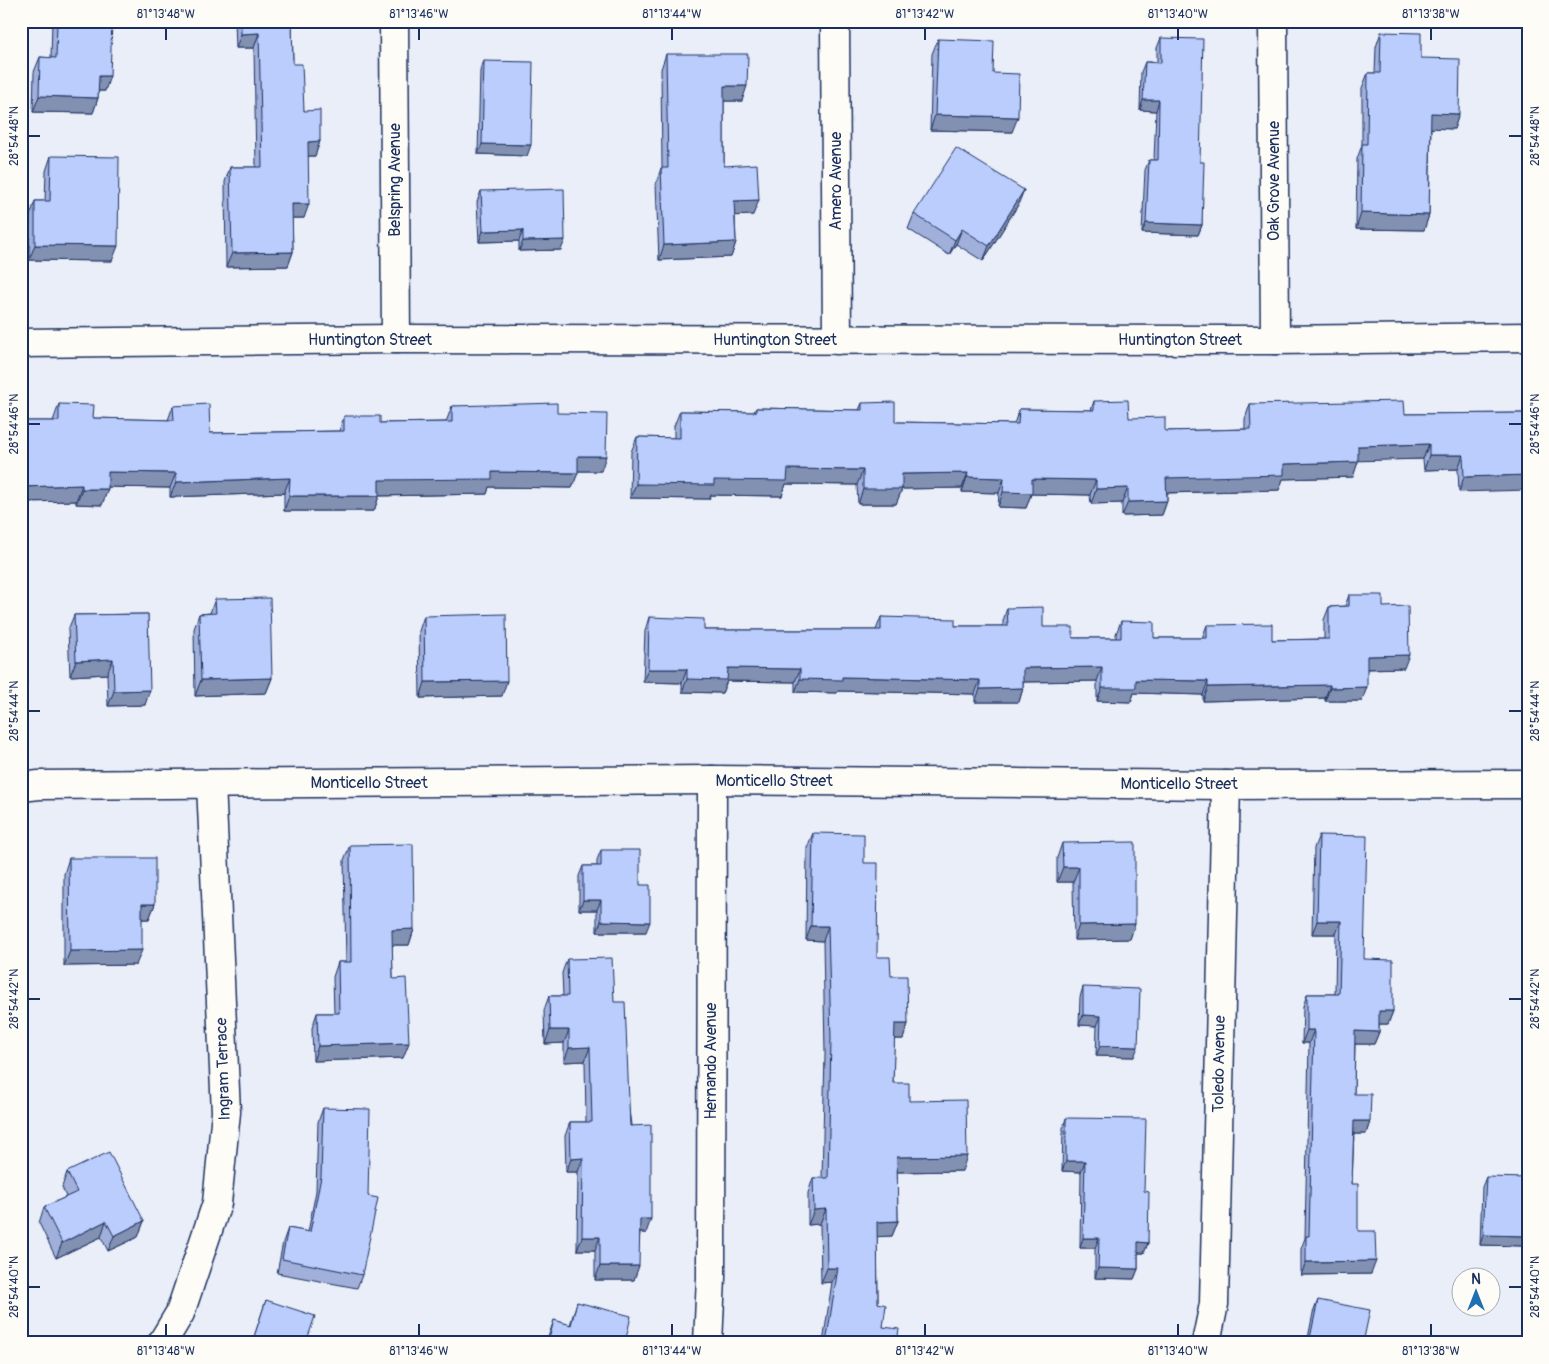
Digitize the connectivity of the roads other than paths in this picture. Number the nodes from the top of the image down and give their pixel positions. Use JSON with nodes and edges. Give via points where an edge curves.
{"nodes":[{"id":1,"x":394,"y":21,"type":"edge"},
{"id":2,"x":835,"y":21,"type":"edge"},
{"id":3,"x":1273,"y":21,"type":"edge"},
{"id":4,"x":1528,"y":336,"type":"edge"},
{"id":5,"x":396,"y":339,"type":"junction"},
{"id":6,"x":837,"y":340,"type":"junction"},
{"id":7,"x":1274,"y":340,"type":"junction"},
{"id":8,"x":21,"y":343,"type":"edge"},
{"id":9,"x":712,"y":780,"type":"junction"},
{"id":10,"x":211,"y":784,"type":"junction"},
{"id":11,"x":1528,"y":784,"type":"edge"},
{"id":12,"x":1226,"y":785,"type":"junction"},
{"id":13,"x":21,"y":787,"type":"edge"},
{"id":14,"x":162,"y":1343,"type":"edge"},
{"id":15,"x":708,"y":1343,"type":"edge"},
{"id":16,"x":1206,"y":1343,"type":"edge"}],
"edges":[{"from":1,"to":5,"type":"street","name":"Belspring Avenue"},
{"from":2,"to":6,"type":"street","name":"Amero Avenue"},
{"from":3,"to":7,"type":"street","name":"Oak Grove Avenue"},
{"from":4,"to":7,"type":"street","name":"Huntington Street"},
{"from":5,"to":6,"type":"street","name":"Huntington Street"},
{"from":5,"to":8,"type":"street","name":"Huntington Street"},
{"from":6,"to":7,"type":"street","name":"Huntington Street"},
{"from":9,"to":10,"type":"street","name":"Monticello Street"},
{"from":9,"to":12,"type":"street","name":"Monticello Street"},
{"from":9,"to":15,"type":"street","name":"Hernando Avenue","via":[[711,1277]]},
{"from":10,"to":13,"type":"street","name":"Monticello Street"},
{"from":10,"to":14,"type":"street","name":"Ingram Terrace","via":[[226,1112],[217,1203],[180,1313]]},
{"from":11,"to":12,"type":"street","name":"Monticello Street"},
{"from":12,"to":16,"type":"street","name":"Toledo Avenue","via":[[1214,1304]]}]}
